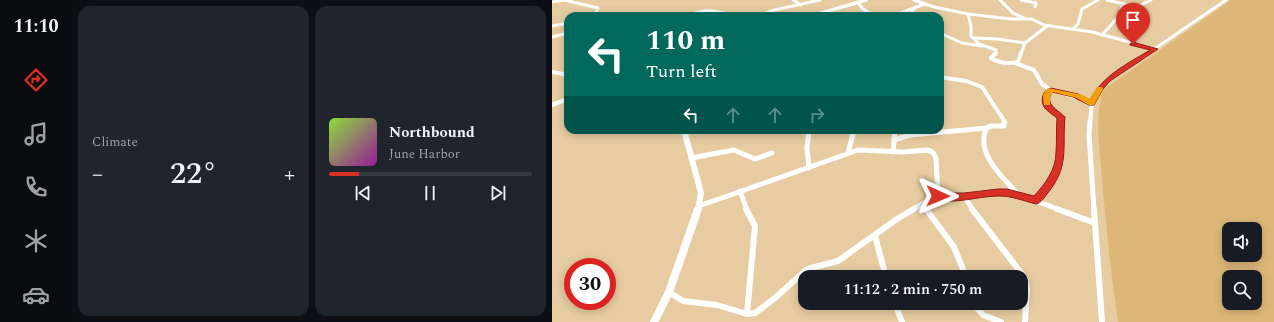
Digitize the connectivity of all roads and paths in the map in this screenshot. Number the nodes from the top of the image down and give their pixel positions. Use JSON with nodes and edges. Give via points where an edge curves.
{"nodes":[{"id":1,"x":793,"y":0,"type":"edge"},
{"id":2,"x":820,"y":0,"type":"edge"},
{"id":3,"x":866,"y":0,"type":"edge"},
{"id":4,"x":914,"y":0,"type":"edge"},
{"id":5,"x":1000,"y":0,"type":"edge"},
{"id":6,"x":1021,"y":0,"type":"edge"},
{"id":7,"x":1098,"y":0,"type":"edge"},
{"id":8,"x":1107,"y":0,"type":"edge"},
{"id":9,"x":1145,"y":0,"type":"edge"},
{"id":10,"x":1150,"y":0,"type":"edge"},
{"id":11,"x":1226,"y":0,"type":"edge"},
{"id":12,"x":552,"y":2,"type":"edge"},
{"id":13,"x":588,"y":2,"type":"dead end"},
{"id":14,"x":584,"y":3,"type":"junction"},
{"id":15,"x":858,"y":3,"type":"junction"},
{"id":16,"x":925,"y":4,"type":"junction"},
{"id":17,"x":1123,"y":4,"type":"junction"},
{"id":18,"x":801,"y":5,"type":"junction"},
{"id":19,"x":917,"y":6,"type":"junction"},
{"id":20,"x":1035,"y":7,"type":"dead end"},
{"id":21,"x":724,"y":10,"type":"dead end"},
{"id":22,"x":720,"y":11,"type":"junction"},
{"id":23,"x":596,"y":12,"type":"edge"},
{"id":24,"x":698,"y":12,"type":"edge"},
{"id":25,"x":723,"y":12,"type":"edge"},
{"id":26,"x":768,"y":12,"type":"edge"},
{"id":27,"x":825,"y":12,"type":"edge"},
{"id":28,"x":867,"y":12,"type":"edge"},
{"id":29,"x":904,"y":12,"type":"edge"},
{"id":30,"x":912,"y":12,"type":"edge"},
{"id":31,"x":968,"y":14,"type":"junction"},
{"id":32,"x":1025,"y":19,"type":"junction"},
{"id":33,"x":564,"y":24,"type":"edge"},
{"id":34,"x":552,"y":26,"type":"edge"},
{"id":35,"x":1047,"y":26,"type":"junction"},
{"id":36,"x":1073,"y":29,"type":"junction"},
{"id":37,"x":564,"y":34,"type":"edge"},
{"id":38,"x":944,"y":35,"type":"edge"},
{"id":39,"x":1102,"y":35,"type":"junction"},
{"id":40,"x":552,"y":37,"type":"edge"},
{"id":41,"x":973,"y":38,"type":"junction"},
{"id":42,"x":1025,"y":43,"type":"junction"},
{"id":43,"x":983,"y":46,"type":"junction"},
{"id":44,"x":1155,"y":49,"type":"junction"},
{"id":45,"x":1015,"y":63,"type":"junction"},
{"id":46,"x":552,"y":72,"type":"edge"},
{"id":47,"x":564,"y":74,"type":"edge"},
{"id":48,"x":944,"y":78,"type":"edge"},
{"id":49,"x":1051,"y":90,"type":"junction"},
{"id":50,"x":564,"y":100,"type":"edge"},
{"id":51,"x":1092,"y":104,"type":"junction"},
{"id":52,"x":552,"y":105,"type":"edge"},
{"id":53,"x":987,"y":128,"type":"junction"},
{"id":54,"x":944,"y":132,"type":"edge"},
{"id":55,"x":685,"y":134,"type":"edge"},
{"id":56,"x":809,"y":134,"type":"edge"},
{"id":57,"x":853,"y":134,"type":"edge"},
{"id":58,"x":895,"y":134,"type":"edge"},
{"id":59,"x":921,"y":134,"type":"edge"},
{"id":60,"x":894,"y":140,"type":"junction"},
{"id":61,"x":893,"y":152,"type":"junction"},
{"id":62,"x":848,"y":153,"type":"junction"},
{"id":63,"x":772,"y":154,"type":"dead end"},
{"id":64,"x":691,"y":158,"type":"junction"},
{"id":65,"x":809,"y":168,"type":"junction"},
{"id":66,"x":740,"y":191,"type":"junction"},
{"id":67,"x":938,"y":196,"type":"junction"},
{"id":68,"x":964,"y":196,"type":"junction"},
{"id":69,"x":1020,"y":196,"type":"junction"},
{"id":70,"x":1036,"y":200,"type":"junction"},
{"id":71,"x":922,"y":204,"type":"junction"},
{"id":72,"x":699,"y":206,"type":"junction"},
{"id":73,"x":1095,"y":223,"type":"junction"},
{"id":74,"x":876,"y":236,"type":"junction"},
{"id":75,"x":884,"y":270,"type":"edge"},
{"id":76,"x":964,"y":270,"type":"edge"},
{"id":77,"x":669,"y":292,"type":"junction"},
{"id":78,"x":898,"y":310,"type":"edge"},
{"id":79,"x":979,"y":310,"type":"edge"},
{"id":80,"x":747,"y":314,"type":"junction"},
{"id":81,"x":654,"y":322,"type":"edge"},
{"id":82,"x":902,"y":322,"type":"edge"},
{"id":83,"x":1001,"y":322,"type":"edge"},
{"id":84,"x":1025,"y":322,"type":"edge"},
{"id":85,"x":1102,"y":322,"type":"edge"}],
"edges":[{"from":1,"to":18,"type":"street"},
{"from":2,"to":18,"type":"street"},
{"from":3,"to":15,"type":"street"},
{"from":4,"to":16,"type":"street"},
{"from":5,"to":32,"type":"street","via":[[1013,13]]},
{"from":6,"to":20,"type":"street","via":[[1034,2]]},
{"from":7,"to":36,"type":"street","via":[[1082,9],[1078,24]]},
{"from":8,"to":17,"type":"street"},
{"from":9,"to":10,"type":"street"},
{"from":10,"to":17,"type":"street","via":[[1137,7]]},
{"from":11,"to":44,"type":"street"},
{"from":12,"to":14,"type":"street","via":[[564,0]]},
{"from":13,"to":14,"type":"street"},
{"from":14,"to":23,"type":"street","via":[[597,10]]},
{"from":15,"to":27,"type":"street"},
{"from":15,"to":28,"type":"street"},
{"from":16,"to":19,"type":"street"},
{"from":16,"to":31,"type":"street"},
{"from":17,"to":39,"type":"street","via":[[1118,17]]},
{"from":18,"to":26,"type":"street"},
{"from":19,"to":29,"type":"street"},
{"from":19,"to":30,"type":"street"},
{"from":21,"to":22,"type":"street"},
{"from":22,"to":24,"type":"street"},
{"from":22,"to":25,"type":"street"},
{"from":31,"to":32,"type":"street"},
{"from":31,"to":41,"type":"street","via":[[970,34]]},
{"from":32,"to":35,"type":"street"},
{"from":33,"to":34,"type":"street"},
{"from":35,"to":36,"type":"street"},
{"from":35,"to":42,"type":"street"},
{"from":36,"to":39,"type":"street"},
{"from":37,"to":40,"type":"street"},
{"from":38,"to":43,"type":"street","via":[[968,45]]},
{"from":39,"to":44,"type":"street"},
{"from":41,"to":42,"type":"street"},
{"from":41,"to":43,"type":"street"},
{"from":42,"to":45,"type":"street","via":[[1019,60]]},
{"from":43,"to":45,"type":"street","via":[[996,50],[992,60]]},
{"from":44,"to":51,"type":"street","via":[[1108,80],[1100,88]]},
{"from":45,"to":49,"type":"street","via":[[1034,70],[1039,81]]},
{"from":46,"to":47,"type":"street"},
{"from":48,"to":53,"type":"street","via":[[976,84],[985,89],[1005,123],[1004,126]]},
{"from":49,"to":51,"type":"street","via":[[1080,97]]},
{"from":49,"to":70,"type":"street","via":[[1046,98],[1048,107],[1061,117],[1061,154],[1056,173]]},
{"from":50,"to":52,"type":"street"},
{"from":51,"to":73,"type":"street","via":[[1089,141]]},
{"from":53,"to":54,"type":"street"},
{"from":53,"to":69,"type":"street","via":[[984,137],[986,155]]},
{"from":55,"to":64,"type":"street"},
{"from":56,"to":65,"type":"street"},
{"from":57,"to":62,"type":"street"},
{"from":58,"to":60,"type":"street"},
{"from":59,"to":60,"type":"street"},
{"from":60,"to":61,"type":"street"},
{"from":61,"to":62,"type":"street","via":[[863,150]]},
{"from":61,"to":67,"type":"street","via":[[927,150],[934,153]]},
{"from":62,"to":65,"type":"street"},
{"from":63,"to":64,"type":"street","via":[[755,159],[739,151],[728,150]]},
{"from":64,"to":72,"type":"street","via":[[701,193]]},
{"from":65,"to":66,"type":"street"},
{"from":66,"to":72,"type":"street"},
{"from":66,"to":80,"type":"street","via":[[755,226]]},
{"from":67,"to":68,"type":"street"},
{"from":67,"to":71,"type":"street"},
{"from":68,"to":69,"type":"street","via":[[998,192]]},
{"from":68,"to":84,"type":"street","via":[[1024,278],[1027,288]]},
{"from":69,"to":70,"type":"street"},
{"from":70,"to":73,"type":"street"},
{"from":71,"to":74,"type":"street"},
{"from":71,"to":76,"type":"street","via":[[942,228],[962,261]]},
{"from":72,"to":77,"type":"street"},
{"from":73,"to":85,"type":"street"},
{"from":74,"to":75,"type":"street"},
{"from":74,"to":80,"type":"street","via":[[838,261],[806,269],[764,307],[755,313]]},
{"from":77,"to":80,"type":"street","via":[[683,301],[717,305]]},
{"from":77,"to":81,"type":"street"},
{"from":78,"to":82,"type":"street"},
{"from":79,"to":83,"type":"street","via":[[983,315]]}]}
